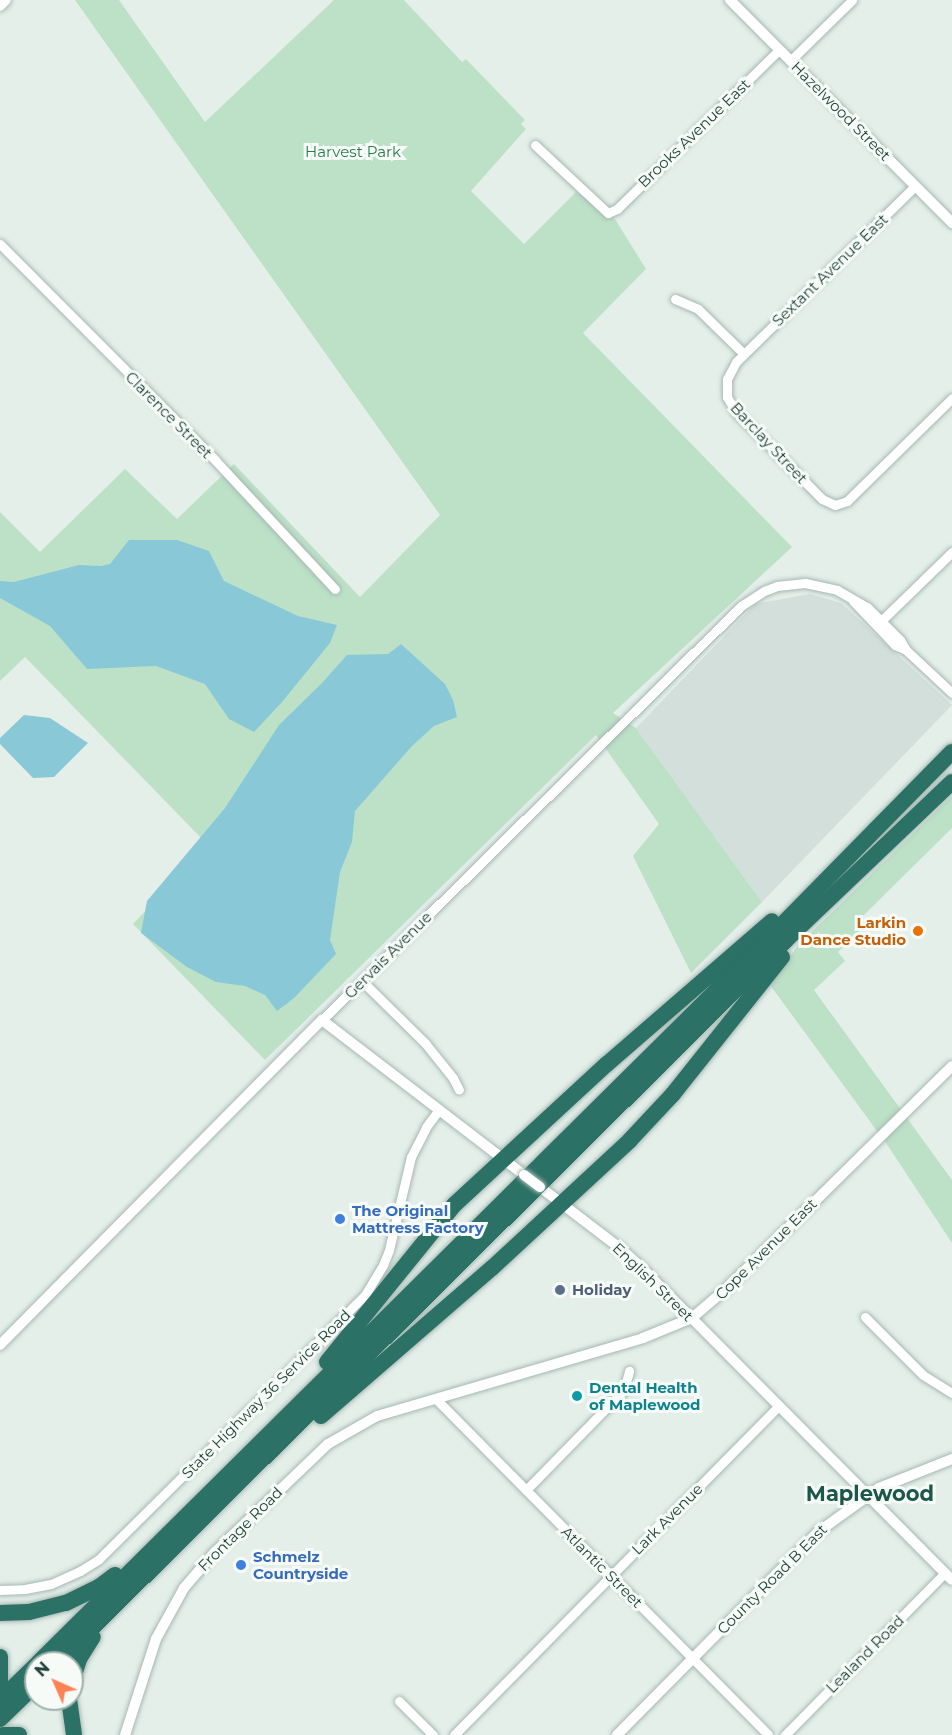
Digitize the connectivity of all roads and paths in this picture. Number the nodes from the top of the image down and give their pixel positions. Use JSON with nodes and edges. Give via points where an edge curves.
{"nodes":[{"id":1,"x":6,"y":0,"type":"edge"},
{"id":2,"x":730,"y":0,"type":"edge"},
{"id":3,"x":852,"y":0,"type":"edge"},
{"id":4,"x":0,"y":6,"type":"edge"},
{"id":5,"x":779,"y":50,"type":"junction"},
{"id":6,"x":790,"y":61,"type":"junction"},
{"id":7,"x":535,"y":145,"type":"dead end"},
{"id":8,"x":915,"y":186,"type":"junction"},
{"id":9,"x":952,"y":223,"type":"edge"},
{"id":10,"x":0,"y":244,"type":"edge"},
{"id":11,"x":675,"y":299,"type":"dead end"},
{"id":12,"x":744,"y":354,"type":"junction"},
{"id":13,"x":952,"y":398,"type":"edge"},
{"id":14,"x":952,"y":552,"type":"edge"},
{"id":15,"x":335,"y":589,"type":"dead end"},
{"id":16,"x":852,"y":599,"type":"junction"},
{"id":17,"x":881,"y":621,"type":"junction"},
{"id":18,"x":906,"y":650,"type":"junction"},
{"id":19,"x":952,"y":693,"type":"edge"},
{"id":20,"x":952,"y":752,"type":"edge"},
{"id":21,"x":952,"y":782,"type":"edge"},
{"id":22,"x":889,"y":842,"type":"junction"},
{"id":23,"x":842,"y":863,"type":"junction"},
{"id":24,"x":362,"y":981,"type":"junction"},
{"id":25,"x":322,"y":1020,"type":"junction"},
{"id":26,"x":952,"y":1066,"type":"edge"},
{"id":27,"x":459,"y":1090,"type":"dead end"},
{"id":28,"x":438,"y":1111,"type":"junction"},
{"id":29,"x":507,"y":1163,"type":"junction"},
{"id":30,"x":558,"y":1200,"type":"junction"},
{"id":31,"x":865,"y":1317,"type":"dead end"},
{"id":32,"x":692,"y":1318,"type":"junction"},
{"id":33,"x":0,"y":1345,"type":"edge"},
{"id":34,"x":629,"y":1371,"type":"dead end"},
{"id":35,"x":952,"y":1393,"type":"edge"},
{"id":36,"x":436,"y":1399,"type":"junction"},
{"id":37,"x":779,"y":1406,"type":"junction"},
{"id":38,"x":952,"y":1459,"type":"edge"},
{"id":39,"x":261,"y":1462,"type":"junction"},
{"id":40,"x":526,"y":1490,"type":"junction"},
{"id":41,"x":868,"y":1495,"type":"junction"},
{"id":42,"x":205,"y":1498,"type":"junction"},
{"id":43,"x":191,"y":1511,"type":"junction"},
{"id":44,"x":612,"y":1575,"type":"junction"},
{"id":45,"x":949,"y":1577,"type":"edge"},
{"id":46,"x":137,"y":1583,"type":"junction"},
{"id":47,"x":0,"y":1590,"type":"edge"},
{"id":48,"x":0,"y":1613,"type":"edge"},
{"id":49,"x":50,"y":1651,"type":"edge"},
{"id":50,"x":69,"y":1651,"type":"edge"},
{"id":51,"x":84,"y":1653,"type":"edge"},
{"id":52,"x":0,"y":1657,"type":"edge"},
{"id":53,"x":692,"y":1659,"type":"junction"},
{"id":54,"x":24,"y":1677,"type":"edge"},
{"id":55,"x":0,"y":1681,"type":"edge"},
{"id":56,"x":24,"y":1696,"type":"edge"},
{"id":57,"x":0,"y":1700,"type":"edge"},
{"id":58,"x":399,"y":1701,"type":"dead end"},
{"id":59,"x":71,"y":1711,"type":"edge"},
{"id":60,"x":0,"y":1719,"type":"edge"},
{"id":61,"x":3,"y":1735,"type":"edge"},
{"id":62,"x":19,"y":1735,"type":"edge"},
{"id":63,"x":74,"y":1735,"type":"edge"},
{"id":64,"x":125,"y":1735,"type":"edge"},
{"id":65,"x":433,"y":1735,"type":"edge"},
{"id":66,"x":454,"y":1735,"type":"edge"},
{"id":67,"x":617,"y":1735,"type":"edge"},
{"id":68,"x":768,"y":1735,"type":"edge"},
{"id":69,"x":785,"y":1735,"type":"edge"}],
"edges":[{"from":1,"to":4,"type":"street"},
{"from":2,"to":5,"type":"street","name":"Hazelwood Street"},
{"from":3,"to":6,"type":"street"},
{"from":5,"to":6,"type":"street","name":"Hazelwood Street"},
{"from":5,"to":7,"type":"street","name":"Brooks Avenue East","via":[[608,213]]},
{"from":6,"to":8,"type":"street","name":"Hazelwood Street"},
{"from":8,"to":9,"type":"street","name":"Hazelwood Street"},
{"from":8,"to":12,"type":"street","name":"Sextant Avenue East"},
{"from":10,"to":15,"type":"street","name":"Clarence Street","via":[[215,460]]},
{"from":11,"to":12,"type":"street","via":[[698,309]]},
{"from":12,"to":13,"type":"street","name":"Barclay Street","via":[[732,366],[727,380],[730,405],[822,499],[835,505],[847,501]]},
{"from":14,"to":17,"type":"street"},
{"from":16,"to":17,"type":"street"},
{"from":16,"to":18,"type":"street","via":[[896,645]]},
{"from":16,"to":24,"type":"street","name":"Gervais Avenue","via":[[819,585],[790,584],[764,591],[741,606]]},
{"from":17,"to":18,"type":"street"},
{"from":18,"to":19,"type":"street"},
{"from":20,"to":23,"type":"highway"},
{"from":21,"to":22,"type":"highway"},
{"from":22,"to":30,"type":"highway","via":[[798,938],[650,1119]]},
{"from":22,"to":39,"type":"highway"},
{"from":23,"to":29,"type":"highway","via":[[782,911]]},
{"from":23,"to":42,"type":"highway"},
{"from":24,"to":25,"type":"street","name":"Gervais Avenue"},
{"from":24,"to":27,"type":"street","via":[[425,1043]]},
{"from":25,"to":28,"type":"street","name":"English Street"},
{"from":25,"to":33,"type":"street","name":"Gervais Avenue"},
{"from":26,"to":32,"type":"street","name":"Cope Avenue East"},
{"from":28,"to":29,"type":"street","name":"English Street"},
{"from":28,"to":47,"type":"street","name":"State Highway 36 Service Road","via":[[411,1157],[389,1250],[365,1295],[99,1559],[51,1584]]},
{"from":29,"to":30,"type":"street","name":"English Street","bridge":true},
{"from":29,"to":42,"type":"highway","via":[[441,1220],[340,1347]]},
{"from":30,"to":32,"type":"street","name":"English Street","via":[[621,1249]]},
{"from":30,"to":39,"type":"highway","via":[[340,1400]]},
{"from":31,"to":35,"type":"street","via":[[923,1375]]},
{"from":32,"to":36,"type":"street","name":"Cope Avenue East","via":[[643,1338]]},
{"from":32,"to":37,"type":"street","name":"English Street"},
{"from":34,"to":40,"type":"street","via":[[624,1390]]},
{"from":36,"to":40,"type":"street","name":"Atlantic Street"},
{"from":36,"to":64,"type":"street","name":"Frontage Road","via":[[376,1416],[341,1435],[215,1552],[184,1588],[163,1624]]},
{"from":37,"to":41,"type":"street","name":"English Street"},
{"from":37,"to":44,"type":"street","name":"Lark Avenue"},
{"from":38,"to":41,"type":"street","name":"County Road B East"},
{"from":39,"to":46,"type":"highway"},
{"from":40,"to":44,"type":"street","name":"Atlantic Street"},
{"from":41,"to":45,"type":"street","name":"English Street"},
{"from":41,"to":53,"type":"street","name":"County Road B East","via":[[818,1532]]},
{"from":42,"to":43,"type":"highway"},
{"from":43,"to":48,"type":"highway","via":[[109,1580],[82,1597],[46,1609]]},
{"from":43,"to":49,"type":"highway"},
{"from":44,"to":53,"type":"street","name":"Atlantic Street"},
{"from":44,"to":66,"type":"street","name":"Lark Avenue"},
{"from":45,"to":69,"type":"street","name":"Lealand Road"},
{"from":46,"to":50,"type":"highway"},
{"from":46,"to":51,"type":"highway"},
{"from":52,"to":55,"type":"highway"},
{"from":53,"to":67,"type":"street","name":"County Road B East"},
{"from":53,"to":68,"type":"street","name":"Atlantic Street"},
{"from":54,"to":57,"type":"highway"},
{"from":56,"to":60,"type":"highway"},
{"from":58,"to":65,"type":"street"},
{"from":59,"to":63,"type":"highway"},
{"from":61,"to":62,"type":"highway"}]}
